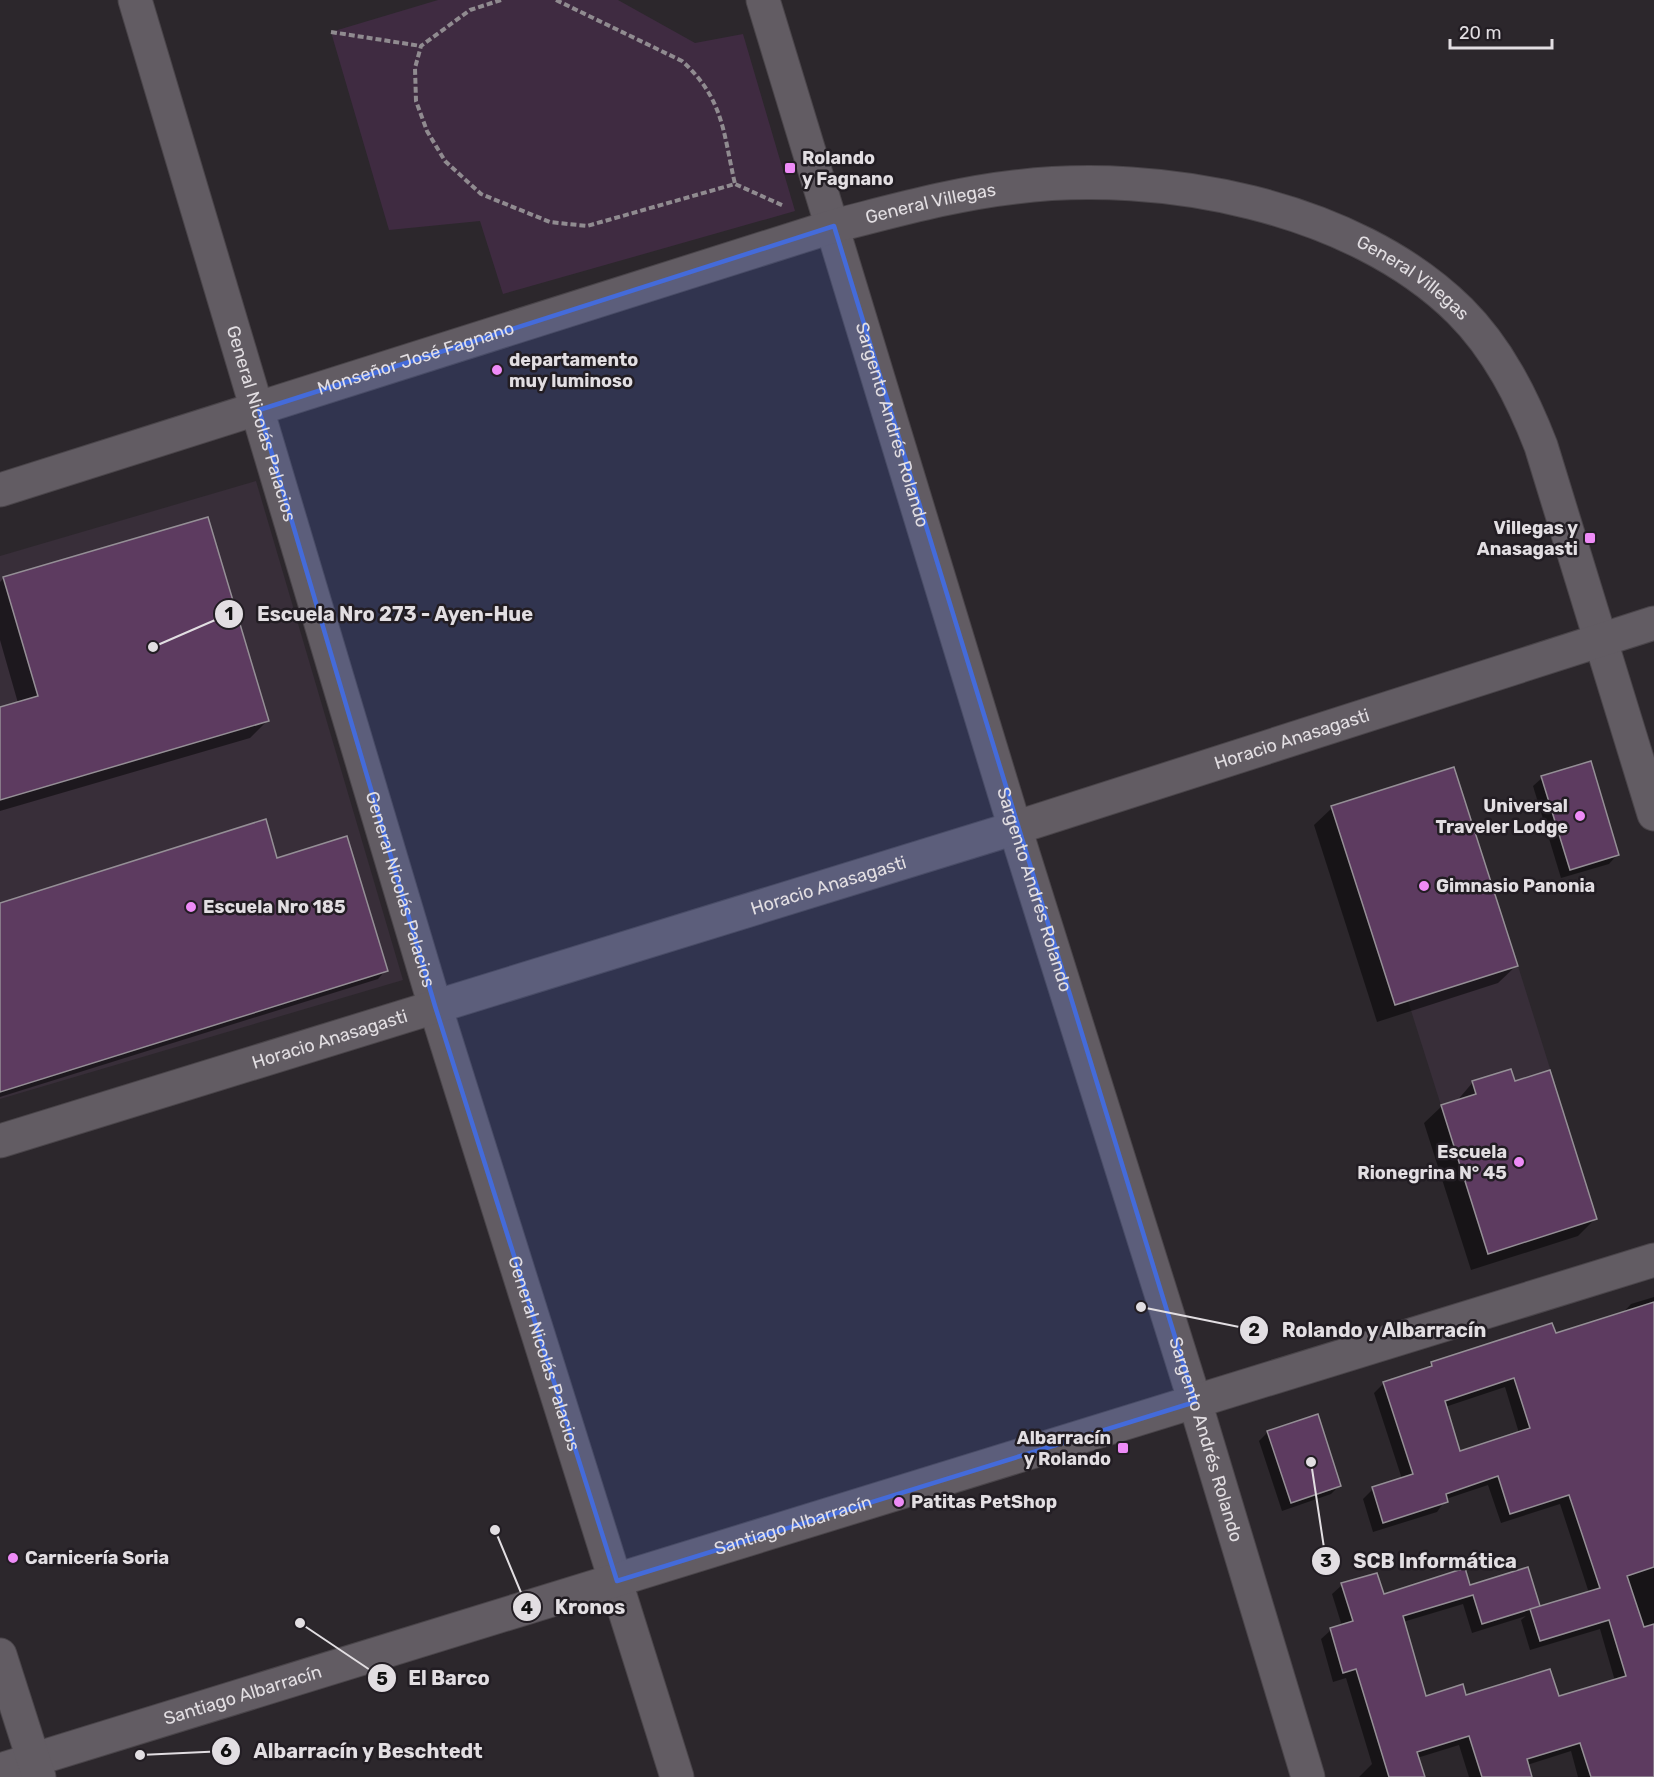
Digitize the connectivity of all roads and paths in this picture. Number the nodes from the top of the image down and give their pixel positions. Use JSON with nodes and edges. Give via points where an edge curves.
{"nodes":[{"id":1,"x":135,"y":0,"type":"edge"},
{"id":2,"x":501,"y":0,"type":"edge"},
{"id":3,"x":556,"y":0,"type":"edge"},
{"id":4,"x":763,"y":0,"type":"edge"},
{"id":5,"x":331,"y":32,"type":"dead end"},
{"id":6,"x":421,"y":46,"type":"junction"},
{"id":7,"x":834,"y":226,"type":"junction"},
{"id":8,"x":259,"y":410,"type":"junction"},
{"id":9,"x":0,"y":490,"type":"edge"},
{"id":10,"x":1654,"y":623,"type":"edge"},
{"id":11,"x":1599,"y":640,"type":"junction"},
{"id":12,"x":1654,"y":814,"type":"edge"},
{"id":13,"x":1015,"y":828,"type":"junction"},
{"id":14,"x":435,"y":1006,"type":"junction"},
{"id":15,"x":0,"y":1141,"type":"edge"},
{"id":16,"x":1654,"y":1260,"type":"edge"},
{"id":17,"x":1195,"y":1402,"type":"junction"},
{"id":18,"x":617,"y":1581,"type":"junction"},
{"id":19,"x":0,"y":1654,"type":"edge"},
{"id":20,"x":36,"y":1769,"type":"edge"},
{"id":21,"x":0,"y":1770,"type":"edge"},
{"id":22,"x":677,"y":1777,"type":"edge"},
{"id":23,"x":1308,"y":1777,"type":"edge"}],
"edges":[{"from":1,"to":8,"type":"street","name":"General Nicolás Palacios"},
{"from":2,"to":6,"type":"path","via":[[470,10]]},
{"from":3,"to":6,"type":"path","via":[[682,61],[699,77],[717,105],[735,184],[587,226],[550,222],[481,194],[445,161],[427,131],[416,101],[415,68]]},
{"from":4,"to":7,"type":"street","name":"Sargento Andrés Rolando"},
{"from":5,"to":6,"type":"path"},
{"from":7,"to":8,"type":"street","name":"Monseñor José Fagnano"},
{"from":7,"to":11,"type":"street","name":"General Villegas","via":[[950,197],[1017,186],[1148,183],[1263,204],[1362,243],[1411,271],[1460,312],[1499,359],[1541,446]]},
{"from":7,"to":13,"type":"street","name":"Sargento Andrés Rolando"},
{"from":8,"to":9,"type":"street","name":"Monseñor José Fagnano"},
{"from":8,"to":14,"type":"street","name":"General Nicolás Palacios"},
{"from":10,"to":11,"type":"street","name":"Horacio Anasagasti"},
{"from":11,"to":12,"type":"street","name":"General Villegas"},
{"from":11,"to":13,"type":"street","name":"Horacio Anasagasti"},
{"from":13,"to":14,"type":"street","name":"Horacio Anasagasti"},
{"from":13,"to":17,"type":"street","name":"Sargento Andrés Rolando"},
{"from":14,"to":15,"type":"street","name":"Horacio Anasagasti"},
{"from":14,"to":18,"type":"street","name":"General Nicolás Palacios"},
{"from":16,"to":17,"type":"street","name":"Santiago Albarracín"},
{"from":17,"to":18,"type":"street","name":"Santiago Albarracín"},
{"from":17,"to":23,"type":"street","name":"Sargento Andrés Rolando"},
{"from":18,"to":20,"type":"street","name":"Santiago Albarracín"},
{"from":18,"to":22,"type":"street","name":"General Nicolás Palacios"},
{"from":19,"to":20,"type":"street"},
{"from":20,"to":21,"type":"street","name":"Santiago Albarracín"}]}
